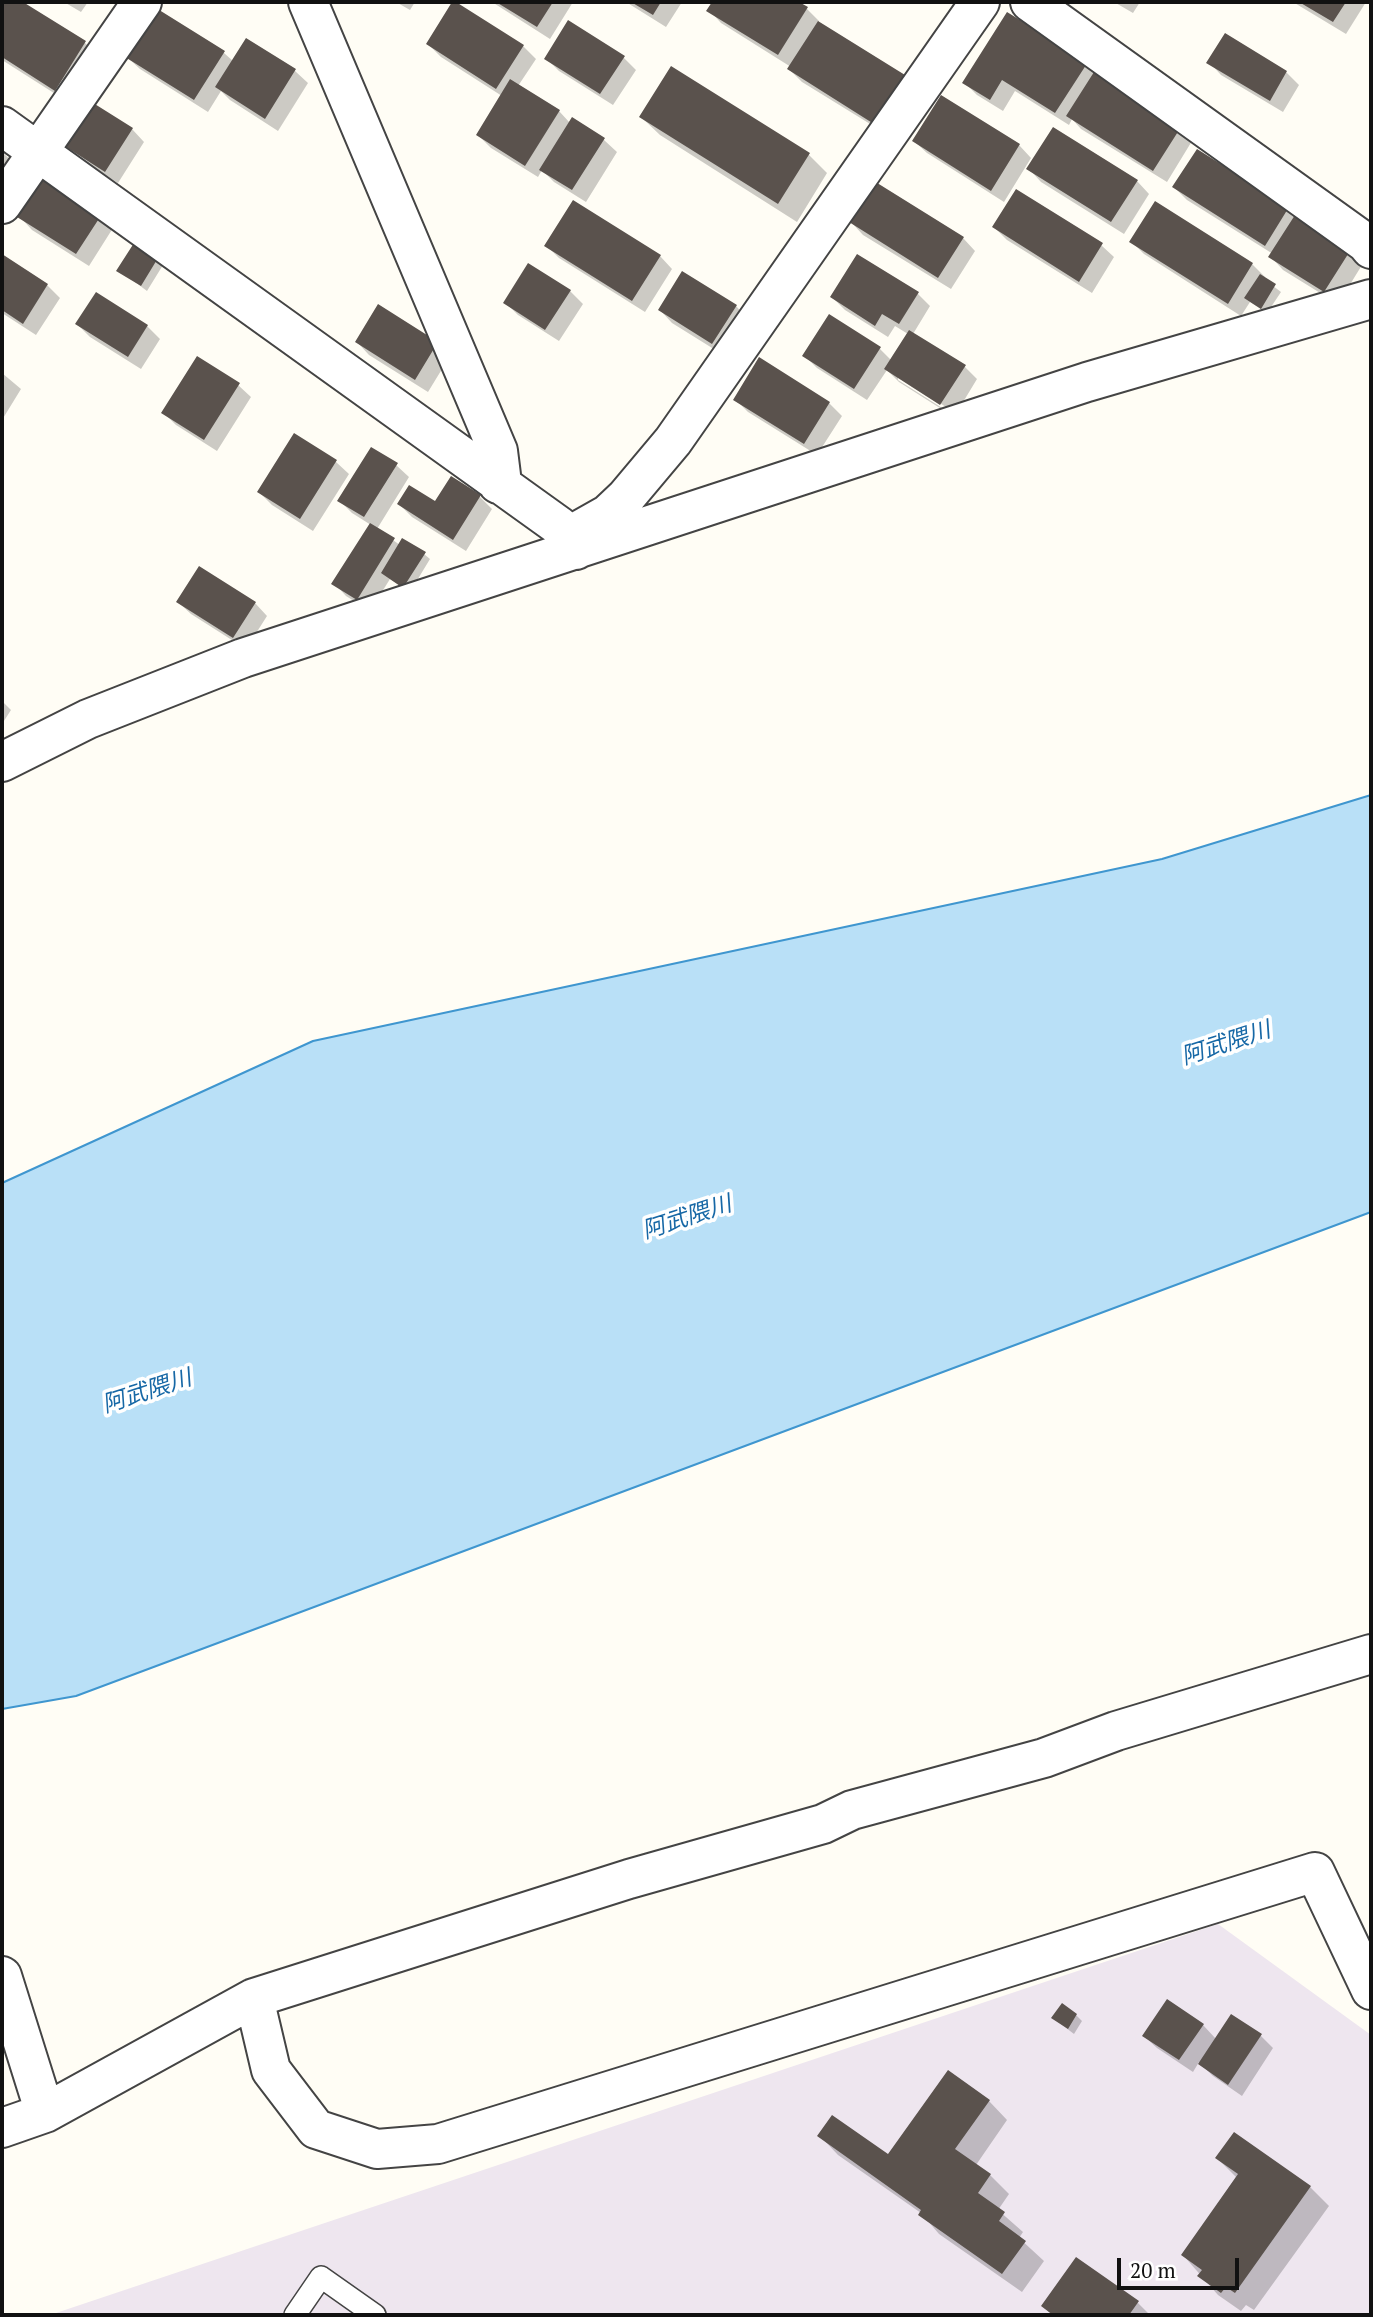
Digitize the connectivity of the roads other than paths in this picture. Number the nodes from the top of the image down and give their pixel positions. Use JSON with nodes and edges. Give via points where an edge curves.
{"nodes":[{"id":1,"x":142,"y":2,"type":"edge"},
{"id":2,"x":308,"y":2,"type":"edge"},
{"id":3,"x":980,"y":2,"type":"edge"},
{"id":4,"x":1030,"y":2,"type":"edge"},
{"id":5,"x":2,"y":126,"type":"edge"},
{"id":6,"x":38,"y":152,"type":"junction"},
{"id":7,"x":2,"y":204,"type":"edge"},
{"id":8,"x":1371,"y":249,"type":"edge"},
{"id":9,"x":1371,"y":299,"type":"edge"},
{"id":10,"x":498,"y":484,"type":"junction"},
{"id":11,"x":572,"y":544,"type":"junction"},
{"id":12,"x":2,"y":762,"type":"edge"},
{"id":13,"x":1371,"y":1654,"type":"edge"},
{"id":14,"x":2,"y":1976,"type":"edge"},
{"id":15,"x":1371,"y":1990,"type":"edge"},
{"id":16,"x":254,"y":1998,"type":"junction"},
{"id":17,"x":45,"y":2113,"type":"junction"},
{"id":18,"x":2,"y":2128,"type":"edge"},
{"id":19,"x":295,"y":2315,"type":"edge"},
{"id":20,"x":375,"y":2315,"type":"edge"}],
"edges":[{"from":1,"to":6,"type":"street"},
{"from":2,"to":10,"type":"street","via":[[498,451]]},
{"from":3,"to":11,"type":"street","via":[[673,441],[626,497]]},
{"from":4,"to":8,"type":"street"},
{"from":5,"to":6,"type":"street"},
{"from":6,"to":7,"type":"street"},
{"from":6,"to":10,"type":"street"},
{"from":9,"to":11,"type":"street","via":[[1087,382]]},
{"from":10,"to":11,"type":"street","via":[[559,526]]},
{"from":11,"to":12,"type":"street","via":[[243,658],[88,719]]},
{"from":13,"to":16,"type":"street","via":[[1116,1731],[1044,1758],[852,1810],[822,1824]]},
{"from":14,"to":17,"type":"street"},
{"from":15,"to":16,"type":"street","via":[[1314,1872],[438,2144],[377,2149],[316,2129],[271,2070]]},
{"from":16,"to":17,"type":"street"},
{"from":17,"to":18,"type":"street"},
{"from":19,"to":20,"type":"lane","via":[[321,2277]]}]}
